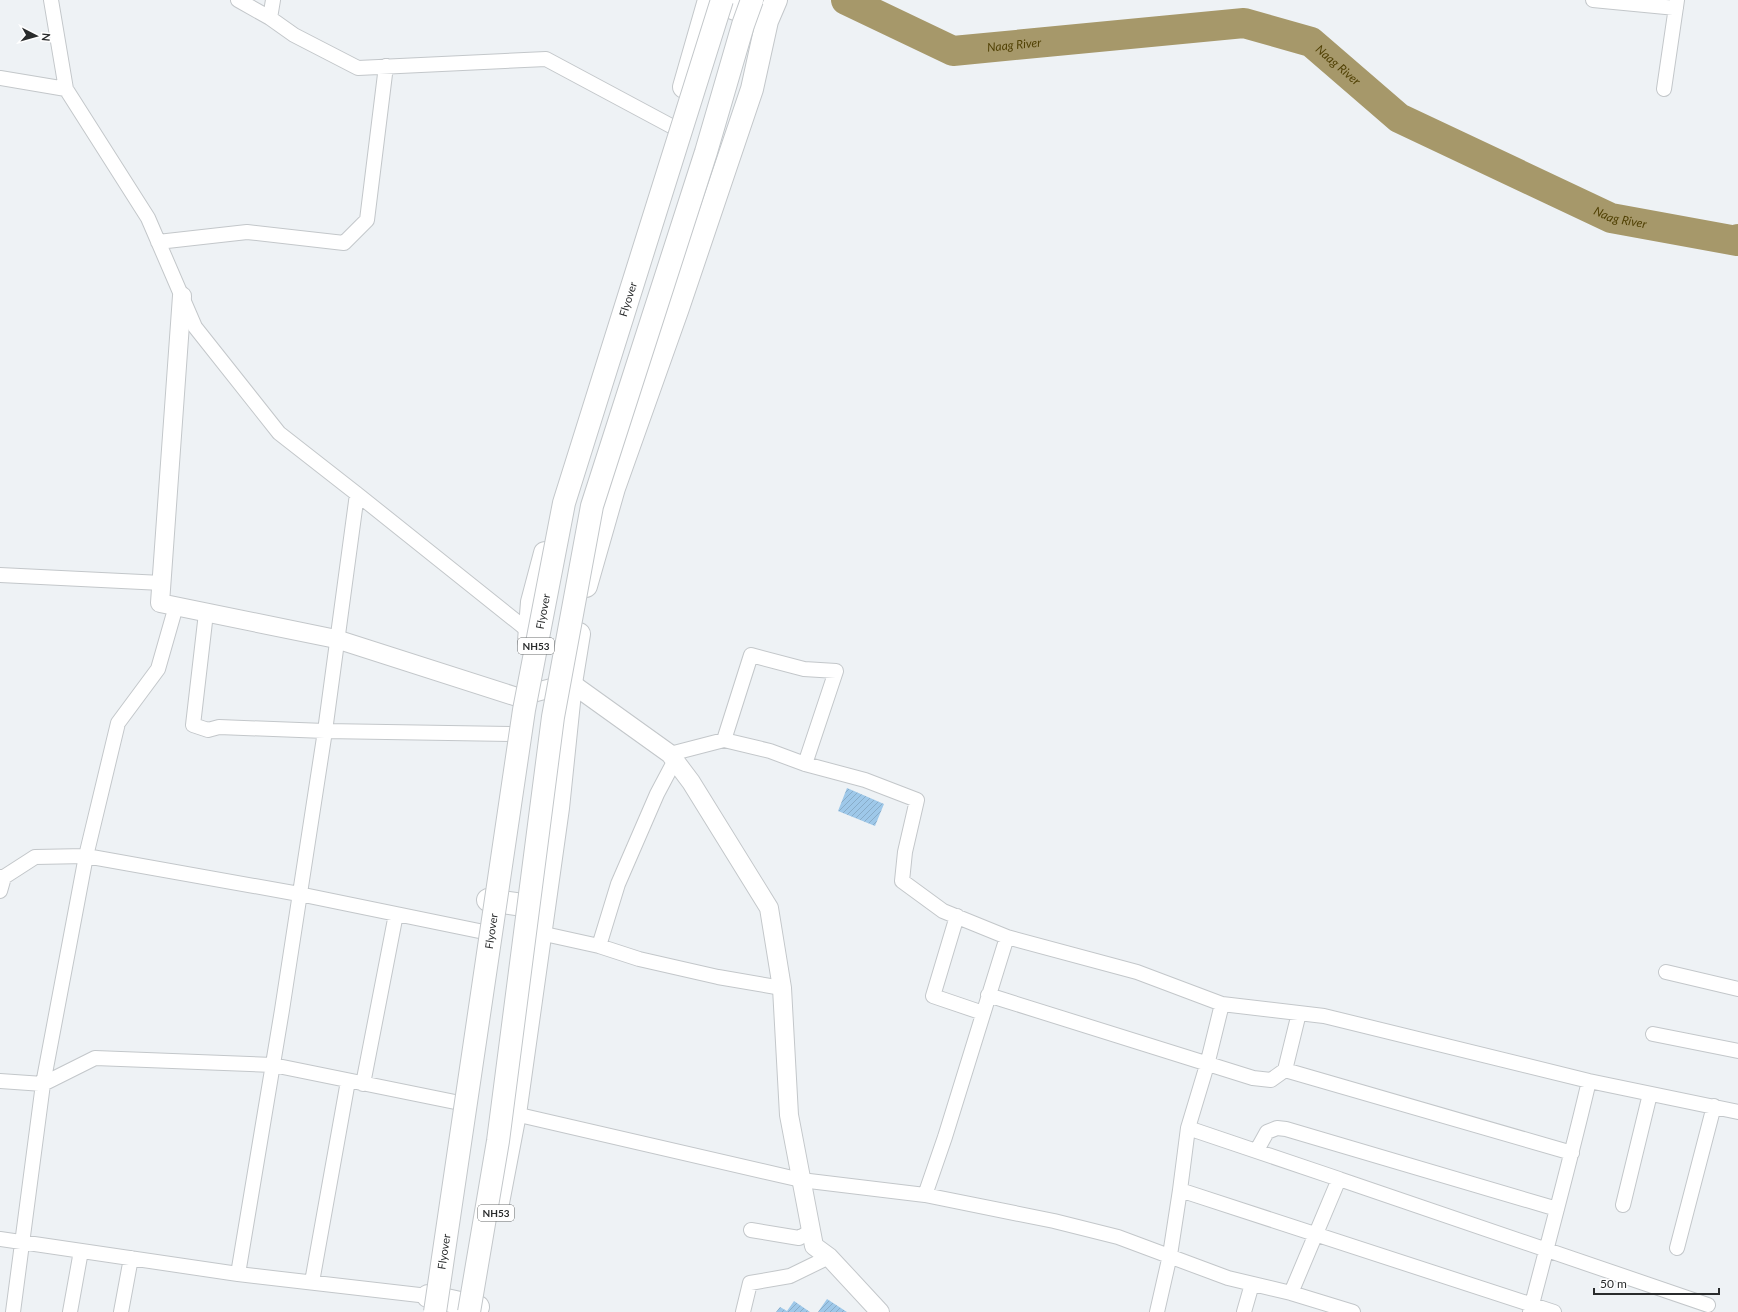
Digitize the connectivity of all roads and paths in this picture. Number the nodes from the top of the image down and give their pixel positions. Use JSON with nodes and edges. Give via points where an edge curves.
{"nodes":[{"id":1,"x":51,"y":0,"type":"edge"},
{"id":2,"x":238,"y":0,"type":"edge"},
{"id":3,"x":273,"y":0,"type":"edge"},
{"id":4,"x":710,"y":0,"type":"edge"},
{"id":5,"x":722,"y":0,"type":"edge"},
{"id":6,"x":752,"y":0,"type":"edge"},
{"id":7,"x":776,"y":0,"type":"edge"},
{"id":8,"x":1593,"y":0,"type":"edge"},
{"id":9,"x":1676,"y":4,"type":"edge"},
{"id":10,"x":270,"y":18,"type":"junction"},
{"id":11,"x":767,"y":21,"type":"junction"},
{"id":12,"x":386,"y":66,"type":"junction"},
{"id":13,"x":0,"y":78,"type":"edge"},
{"id":14,"x":66,"y":89,"type":"junction"},
{"id":15,"x":1664,"y":89,"type":"dead end"},
{"id":16,"x":672,"y":127,"type":"junction"},
{"id":17,"x":158,"y":242,"type":"junction"},
{"id":18,"x":182,"y":296,"type":"junction"},
{"id":19,"x":357,"y":494,"type":"junction"},
{"id":20,"x":0,"y":575,"type":"edge"},
{"id":21,"x":162,"y":583,"type":"junction"},
{"id":22,"x":176,"y":606,"type":"junction"},
{"id":23,"x":206,"y":613,"type":"junction"},
{"id":24,"x":531,"y":633,"type":"junction"},
{"id":25,"x":336,"y":639,"type":"junction"},
{"id":26,"x":571,"y":683,"type":"junction"},
{"id":27,"x":517,"y":697,"type":"junction"},
{"id":28,"x":325,"y":731,"type":"junction"},
{"id":29,"x":514,"y":734,"type":"junction"},
{"id":30,"x":724,"y":740,"type":"junction"},
{"id":31,"x":672,"y":757,"type":"junction"},
{"id":32,"x":805,"y":764,"type":"junction"},
{"id":33,"x":86,"y":856,"type":"junction"},
{"id":34,"x":2,"y":877,"type":"edge"},
{"id":35,"x":0,"y":891,"type":"edge"},
{"id":36,"x":299,"y":894,"type":"junction"},
{"id":37,"x":488,"y":900,"type":"junction"},
{"id":38,"x":544,"y":908,"type":"junction"},
{"id":39,"x":396,"y":914,"type":"junction"},
{"id":40,"x":957,"y":916,"type":"junction"},
{"id":41,"x":484,"y":932,"type":"junction"},
{"id":42,"x":540,"y":933,"type":"junction"},
{"id":43,"x":1007,"y":937,"type":"junction"},
{"id":44,"x":600,"y":946,"type":"junction"},
{"id":45,"x":1666,"y":972,"type":"dead end"},
{"id":46,"x":782,"y":988,"type":"junction"},
{"id":47,"x":1738,"y":989,"type":"edge"},
{"id":48,"x":988,"y":996,"type":"junction"},
{"id":49,"x":1222,"y":1004,"type":"junction"},
{"id":50,"x":983,"y":1013,"type":"junction"},
{"id":51,"x":1299,"y":1013,"type":"junction"},
{"id":52,"x":1653,"y":1034,"type":"dead end"},
{"id":53,"x":1738,"y":1051,"type":"edge"},
{"id":54,"x":273,"y":1065,"type":"junction"},
{"id":55,"x":1207,"y":1065,"type":"junction"},
{"id":56,"x":1285,"y":1070,"type":"junction"},
{"id":57,"x":0,"y":1081,"type":"edge"},
{"id":58,"x":348,"y":1081,"type":"junction"},
{"id":59,"x":1589,"y":1081,"type":"junction"},
{"id":60,"x":43,"y":1084,"type":"junction"},
{"id":61,"x":363,"y":1084,"type":"junction"},
{"id":62,"x":1650,"y":1094,"type":"junction"},
{"id":63,"x":460,"y":1103,"type":"junction"},
{"id":64,"x":1714,"y":1106,"type":"junction"},
{"id":65,"x":1738,"y":1112,"type":"edge"},
{"id":66,"x":515,"y":1114,"type":"junction"},
{"id":67,"x":1188,"y":1128,"type":"junction"},
{"id":68,"x":1257,"y":1150,"type":"junction"},
{"id":69,"x":1572,"y":1153,"type":"junction"},
{"id":70,"x":1339,"y":1179,"type":"junction"},
{"id":71,"x":801,"y":1180,"type":"junction"},
{"id":72,"x":1180,"y":1190,"type":"junction"},
{"id":73,"x":925,"y":1195,"type":"junction"},
{"id":74,"x":1623,"y":1205,"type":"dead end"},
{"id":75,"x":1557,"y":1209,"type":"junction"},
{"id":76,"x":752,"y":1230,"type":"dead end"},
{"id":77,"x":811,"y":1231,"type":"junction"},
{"id":78,"x":1316,"y":1233,"type":"junction"},
{"id":79,"x":0,"y":1239,"type":"edge"},
{"id":80,"x":23,"y":1242,"type":"junction"},
{"id":81,"x":1677,"y":1248,"type":"dead end"},
{"id":82,"x":1547,"y":1249,"type":"junction"},
{"id":83,"x":81,"y":1251,"type":"junction"},
{"id":84,"x":1170,"y":1255,"type":"junction"},
{"id":85,"x":829,"y":1257,"type":"junction"},
{"id":86,"x":131,"y":1258,"type":"junction"},
{"id":87,"x":238,"y":1274,"type":"junction"},
{"id":88,"x":312,"y":1282,"type":"junction"},
{"id":89,"x":1252,"y":1284,"type":"junction"},
{"id":90,"x":1291,"y":1293,"type":"junction"},
{"id":91,"x":1708,"y":1305,"type":"dead end"},
{"id":92,"x":429,"y":1307,"type":"edge"},
{"id":93,"x":1531,"y":1308,"type":"edge"},
{"id":94,"x":475,"y":1310,"type":"edge"},
{"id":95,"x":13,"y":1312,"type":"edge"},
{"id":96,"x":70,"y":1312,"type":"edge"},
{"id":97,"x":121,"y":1312,"type":"edge"},
{"id":98,"x":743,"y":1312,"type":"edge"},
{"id":99,"x":880,"y":1312,"type":"edge"},
{"id":100,"x":1157,"y":1312,"type":"edge"},
{"id":101,"x":1244,"y":1312,"type":"edge"},
{"id":102,"x":1353,"y":1312,"type":"edge"},
{"id":103,"x":1554,"y":1312,"type":"edge"}],
"edges":[{"from":1,"to":14,"type":"street"},
{"from":2,"to":10,"type":"street"},
{"from":3,"to":10,"type":"street"},
{"from":4,"to":11,"type":"highway"},
{"from":4,"to":16,"type":"highway","number":"NH53"},
{"from":5,"to":92,"type":"highway","name":"Flyover","number":"NH53","bridge":true,"via":[[564,503],[524,710]]},
{"from":6,"to":94,"type":"highway","number":"NH53","bridge":true,"via":[[592,506],[553,717]]},
{"from":7,"to":11,"type":"highway","number":"NH53"},
{"from":8,"to":9,"type":"street"},
{"from":9,"to":15,"type":"street"},
{"from":10,"to":12,"type":"street","via":[[294,35],[358,68]]},
{"from":11,"to":26,"type":"highway","number":"NH53","via":[[752,89],[614,488],[587,581]]},
{"from":12,"to":16,"type":"street","via":[[546,59]]},
{"from":12,"to":17,"type":"street","via":[[367,220],[344,243],[247,232]]},
{"from":13,"to":14,"type":"street"},
{"from":14,"to":17,"type":"street","via":[[148,218]]},
{"from":16,"to":24,"type":"highway","number":"NH53","via":[[647,226],[558,503],[532,602]]},
{"from":17,"to":18,"type":"street"},
{"from":18,"to":19,"type":"street","via":[[195,327],[279,433]]},
{"from":18,"to":21,"type":"street"},
{"from":19,"to":24,"type":"street"},
{"from":19,"to":25,"type":"street"},
{"from":20,"to":21,"type":"street"},
{"from":21,"to":22,"type":"street","via":[[160,603]]},
{"from":22,"to":23,"type":"street"},
{"from":22,"to":33,"type":"street","via":[[158,669],[118,723]]},
{"from":23,"to":25,"type":"street"},
{"from":23,"to":28,"type":"street","via":[[193,725],[208,730],[219,727]]},
{"from":24,"to":27,"type":"highway","number":"NH53"},
{"from":25,"to":27,"type":"street"},
{"from":25,"to":28,"type":"street"},
{"from":26,"to":27,"type":"street"},
{"from":26,"to":31,"type":"street"},
{"from":26,"to":38,"type":"highway","number":"NH53"},
{"from":27,"to":29,"type":"highway","number":"NH53"},
{"from":28,"to":29,"type":"street"},
{"from":28,"to":36,"type":"street"},
{"from":29,"to":37,"type":"highway","number":"NH53"},
{"from":30,"to":31,"type":"street"},
{"from":30,"to":32,"type":"street","via":[[770,751]]},
{"from":30,"to":32,"type":"street","via":[[751,655],[804,669],[836,671]]},
{"from":31,"to":44,"type":"street","via":[[618,884]]},
{"from":31,"to":46,"type":"street","via":[[691,782],[769,908]]},
{"from":32,"to":40,"type":"street","via":[[864,780],[917,800],[905,852],[902,881],[943,911]]},
{"from":33,"to":34,"type":"street","via":[[35,858]]},
{"from":33,"to":36,"type":"street"},
{"from":33,"to":60,"type":"street"},
{"from":34,"to":35,"type":"street"},
{"from":36,"to":39,"type":"street"},
{"from":36,"to":54,"type":"street"},
{"from":37,"to":38,"type":"highway"},
{"from":37,"to":41,"type":"highway","number":"NH53"},
{"from":38,"to":42,"type":"highway","number":"NH53"},
{"from":39,"to":41,"type":"street"},
{"from":39,"to":61,"type":"street"},
{"from":40,"to":43,"type":"street"},
{"from":40,"to":50,"type":"street","via":[[933,996]]},
{"from":41,"to":63,"type":"highway","number":"NH53"},
{"from":42,"to":44,"type":"street"},
{"from":42,"to":66,"type":"highway","number":"NH53"},
{"from":43,"to":48,"type":"street"},
{"from":43,"to":49,"type":"street","via":[[1137,972]]},
{"from":44,"to":46,"type":"street","via":[[639,959]]},
{"from":45,"to":47,"type":"street"},
{"from":46,"to":71,"type":"street","via":[[788,1115]]},
{"from":48,"to":50,"type":"street"},
{"from":48,"to":55,"type":"street"},
{"from":49,"to":51,"type":"street"},
{"from":49,"to":55,"type":"street"},
{"from":50,"to":73,"type":"street"},
{"from":51,"to":56,"type":"street"},
{"from":51,"to":59,"type":"street","via":[[1324,1016]]},
{"from":52,"to":53,"type":"street"},
{"from":54,"to":58,"type":"street"},
{"from":54,"to":60,"type":"street","via":[[95,1058]]},
{"from":54,"to":87,"type":"street"},
{"from":55,"to":56,"type":"street","via":[[1253,1078],[1271,1080]]},
{"from":55,"to":67,"type":"street"},
{"from":56,"to":69,"type":"street"},
{"from":57,"to":60,"type":"street"},
{"from":58,"to":61,"type":"street"},
{"from":58,"to":88,"type":"street"},
{"from":59,"to":62,"type":"street"},
{"from":59,"to":69,"type":"street"},
{"from":60,"to":80,"type":"street"},
{"from":61,"to":63,"type":"street"},
{"from":62,"to":64,"type":"street"},
{"from":62,"to":74,"type":"street"},
{"from":63,"to":92,"type":"highway","number":"NH53"},
{"from":64,"to":65,"type":"street"},
{"from":64,"to":81,"type":"street"},
{"from":66,"to":71,"type":"street"},
{"from":66,"to":94,"type":"highway","number":"NH53"},
{"from":67,"to":68,"type":"street"},
{"from":67,"to":72,"type":"street"},
{"from":68,"to":70,"type":"street"},
{"from":68,"to":75,"type":"street","via":[[1267,1132],[1277,1128],[1286,1129]]},
{"from":69,"to":75,"type":"street"},
{"from":70,"to":78,"type":"street"},
{"from":70,"to":82,"type":"street"},
{"from":71,"to":73,"type":"street"},
{"from":71,"to":77,"type":"street"},
{"from":72,"to":78,"type":"street"},
{"from":72,"to":84,"type":"street"},
{"from":73,"to":84,"type":"street","via":[[1054,1221],[1118,1237]]},
{"from":75,"to":82,"type":"street"},
{"from":76,"to":77,"type":"street","via":[[799,1238]]},
{"from":77,"to":85,"type":"street","via":[[814,1246]]},
{"from":78,"to":90,"type":"street"},
{"from":78,"to":93,"type":"street"},
{"from":79,"to":80,"type":"street"},
{"from":80,"to":83,"type":"street"},
{"from":80,"to":95,"type":"street"},
{"from":82,"to":91,"type":"street"},
{"from":82,"to":93,"type":"street"},
{"from":83,"to":86,"type":"street"},
{"from":83,"to":96,"type":"street"},
{"from":84,"to":89,"type":"street","via":[[1228,1278]]},
{"from":84,"to":100,"type":"street"},
{"from":85,"to":98,"type":"street","via":[[790,1276],[750,1283]]},
{"from":85,"to":99,"type":"street"},
{"from":86,"to":87,"type":"street"},
{"from":86,"to":97,"type":"street"},
{"from":87,"to":88,"type":"street"},
{"from":88,"to":92,"type":"street"},
{"from":89,"to":90,"type":"street"},
{"from":89,"to":101,"type":"street"},
{"from":90,"to":102,"type":"street"},
{"from":92,"to":94,"type":"highway"},
{"from":93,"to":103,"type":"street"}]}
